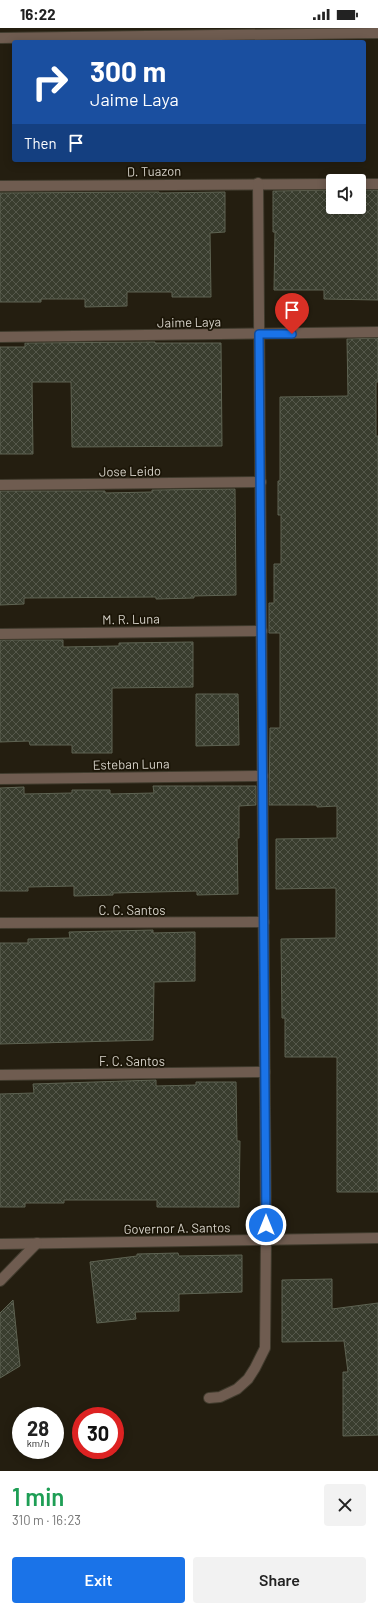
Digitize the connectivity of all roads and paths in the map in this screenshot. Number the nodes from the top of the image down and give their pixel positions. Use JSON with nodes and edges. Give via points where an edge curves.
{"nodes":[{"id":1,"x":378,"y":33,"type":"edge"},
{"id":2,"x":0,"y":38,"type":"edge"},
{"id":3,"x":258,"y":183,"type":"junction"},
{"id":4,"x":326,"y":184,"type":"edge"},
{"id":5,"x":366,"y":184,"type":"edge"},
{"id":6,"x":378,"y":184,"type":"edge"},
{"id":7,"x":0,"y":186,"type":"edge"},
{"id":8,"x":378,"y":332,"type":"edge"},
{"id":9,"x":259,"y":334,"type":"junction"},
{"id":10,"x":0,"y":337,"type":"edge"},
{"id":11,"x":261,"y":482,"type":"junction"},
{"id":12,"x":0,"y":485,"type":"edge"},
{"id":13,"x":262,"y":631,"type":"junction"},
{"id":14,"x":0,"y":634,"type":"edge"},
{"id":15,"x":263,"y":776,"type":"junction"},
{"id":16,"x":0,"y":779,"type":"edge"},
{"id":17,"x":264,"y":922,"type":"junction"},
{"id":18,"x":0,"y":923,"type":"edge"},
{"id":19,"x":265,"y":1072,"type":"junction"},
{"id":20,"x":0,"y":1075,"type":"edge"},
{"id":21,"x":378,"y":1238,"type":"edge"},
{"id":22,"x":266,"y":1240,"type":"junction"},
{"id":23,"x":37,"y":1243,"type":"junction"},
{"id":24,"x":0,"y":1244,"type":"edge"},
{"id":25,"x":0,"y":1281,"type":"edge"},
{"id":26,"x":209,"y":1398,"type":"dead end"}],
"edges":[{"from":1,"to":2,"type":"street"},
{"from":3,"to":4,"type":"street","name":"D. Tuazon"},
{"from":3,"to":7,"type":"street","name":"D. Tuazon"},
{"from":3,"to":9,"type":"street"},
{"from":5,"to":6,"type":"street"},
{"from":8,"to":9,"type":"street","name":"Jaime Laya"},
{"from":9,"to":10,"type":"street","name":"Jaime Laya"},
{"from":9,"to":11,"type":"street"},
{"from":11,"to":12,"type":"street","name":"Jose Leido"},
{"from":11,"to":13,"type":"street"},
{"from":13,"to":14,"type":"street","name":"M. R. Luna"},
{"from":13,"to":15,"type":"street"},
{"from":15,"to":16,"type":"street","name":"Esteban Luna"},
{"from":15,"to":17,"type":"street"},
{"from":17,"to":18,"type":"street","name":"C. C. Santos"},
{"from":17,"to":19,"type":"street"},
{"from":19,"to":20,"type":"street","name":"F. C. Santos"},
{"from":19,"to":22,"type":"street"},
{"from":21,"to":22,"type":"street","name":"Governor A. Santos"},
{"from":22,"to":23,"type":"street","name":"Governor A. Santos"},
{"from":22,"to":26,"type":"street","via":[[265,1348],[248,1379],[237,1389],[220,1397]]},
{"from":23,"to":24,"type":"street","name":"Governor A. Santos"},
{"from":23,"to":25,"type":"street"}]}
